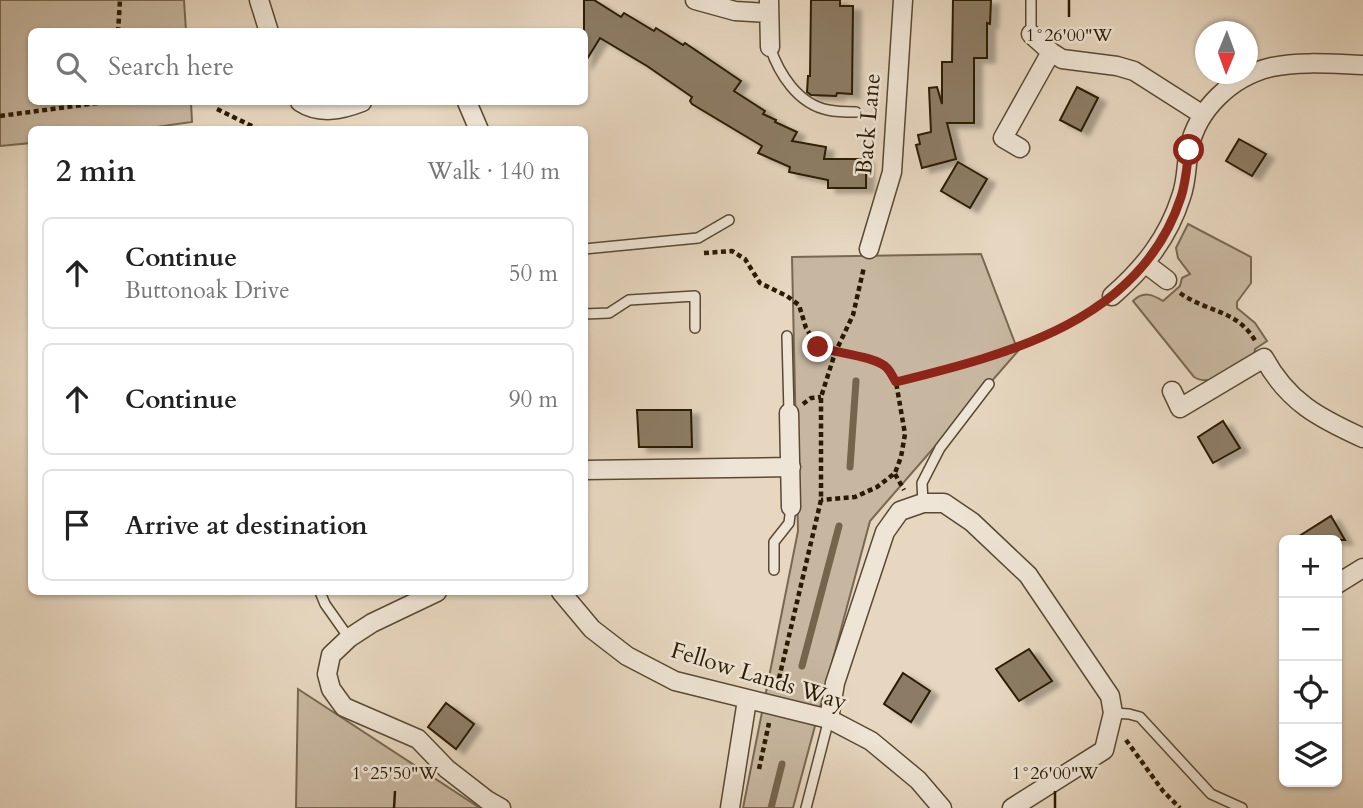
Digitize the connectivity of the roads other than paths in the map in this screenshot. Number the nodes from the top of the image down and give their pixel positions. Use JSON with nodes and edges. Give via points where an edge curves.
{"nodes":[{"id":1,"x":259,"y":0,"type":"edge"},
{"id":2,"x":695,"y":0,"type":"edge"},
{"id":3,"x":903,"y":0,"type":"edge"},
{"id":4,"x":1031,"y":0,"type":"edge"},
{"id":5,"x":769,"y":6,"type":"edge"},
{"id":6,"x":269,"y":28,"type":"edge"},
{"id":7,"x":1031,"y":34,"type":"joint"},
{"id":8,"x":770,"y":47,"type":"joint"},
{"id":9,"x":1051,"y":52,"type":"junction"},
{"id":10,"x":1363,"y":65,"type":"edge"},
{"id":11,"x":307,"y":105,"type":"edge"},
{"id":12,"x":354,"y":105,"type":"edge"},
{"id":13,"x":468,"y":105,"type":"edge"},
{"id":14,"x":856,"y":112,"type":"dead end"},
{"id":15,"x":1203,"y":114,"type":"junction"},
{"id":16,"x":477,"y":126,"type":"edge"},
{"id":17,"x":1020,"y":148,"type":"dead end"},
{"id":18,"x":729,"y":220,"type":"dead end"},
{"id":19,"x":588,"y":249,"type":"edge"},
{"id":20,"x":869,"y":249,"type":"road end"},
{"id":21,"x":1146,"y":264,"type":"junction"},
{"id":22,"x":1167,"y":280,"type":"road end"},
{"id":23,"x":1112,"y":296,"type":"road end"},
{"id":24,"x":588,"y":314,"type":"edge"},
{"id":25,"x":695,"y":328,"type":"dead end"},
{"id":26,"x":787,"y":336,"type":"dead end"},
{"id":27,"x":989,"y":384,"type":"dead end"},
{"id":28,"x":1172,"y":391,"type":"dead end"},
{"id":29,"x":789,"y":414,"type":"joint"},
{"id":30,"x":1363,"y":438,"type":"edge"},
{"id":31,"x":791,"y":467,"type":"junction"},
{"id":32,"x":588,"y":470,"type":"edge"},
{"id":33,"x":923,"y":503,"type":"junction"},
{"id":34,"x":791,"y":507,"type":"joint"},
{"id":35,"x":1363,"y":568,"type":"edge"},
{"id":36,"x":774,"y":570,"type":"dead end"},
{"id":37,"x":1342,"y":581,"type":"edge"},
{"id":38,"x":321,"y":595,"type":"edge"},
{"id":39,"x":431,"y":595,"type":"edge"},
{"id":40,"x":564,"y":595,"type":"edge"},
{"id":41,"x":349,"y":638,"type":"junction"},
{"id":42,"x":747,"y":700,"type":"junction"},
{"id":43,"x":1113,"y":713,"type":"junction"},
{"id":44,"x":830,"y":719,"type":"junction"},
{"id":45,"x":501,"y":808,"type":"edge"},
{"id":46,"x":730,"y":808,"type":"edge"},
{"id":47,"x":806,"y":808,"type":"edge"},
{"id":48,"x":942,"y":808,"type":"edge"},
{"id":49,"x":1012,"y":808,"type":"edge"},
{"id":50,"x":1242,"y":808,"type":"edge"}],
"edges":[{"from":1,"to":6,"type":"street"},
{"from":2,"to":5,"type":"street","via":[[736,11]]},
{"from":3,"to":20,"type":"street","name":"Back Lane","via":[[891,172]]},
{"from":4,"to":7,"type":"lane"},
{"from":5,"to":8,"type":"street"},
{"from":7,"to":9,"type":"street"},
{"from":8,"to":14,"type":"lane","via":[[776,67],[793,89],[814,105]]},
{"from":9,"to":15,"type":"street","via":[[1062,59],[1134,71]]},
{"from":9,"to":17,"type":"street","via":[[1003,138]]},
{"from":10,"to":15,"type":"street","via":[[1269,68],[1228,88]]},
{"from":11,"to":12,"type":"street","via":[[327,111]]},
{"from":13,"to":16,"type":"street"},
{"from":15,"to":21,"type":"street","via":[[1189,150],[1181,199]]},
{"from":18,"to":19,"type":"lane","via":[[698,238]]},
{"from":21,"to":22,"type":"street"},
{"from":21,"to":23,"type":"street"},
{"from":24,"to":25,"type":"lane","via":[[609,313],[629,300],[695,296]]},
{"from":26,"to":29,"type":"lane"},
{"from":27,"to":33,"type":"lane","via":[[940,447],[922,483]]},
{"from":28,"to":30,"type":"street","via":[[1180,408],[1264,358],[1304,407]]},
{"from":29,"to":31,"type":"street"},
{"from":31,"to":32,"type":"street"},
{"from":31,"to":34,"type":"street"},
{"from":33,"to":43,"type":"street","via":[[944,503],[972,522],[1028,575],[1110,696]]},
{"from":33,"to":44,"type":"street","via":[[900,511],[886,532],[835,683]]},
{"from":34,"to":36,"type":"lane","via":[[789,523],[774,542]]},
{"from":35,"to":37,"type":"street"},
{"from":38,"to":41,"type":"lane"},
{"from":39,"to":41,"type":"street"},
{"from":40,"to":42,"type":"street","name":"Fellow Lands Way","via":[[592,628],[627,656],[675,681]]},
{"from":41,"to":45,"type":"street","via":[[331,655],[327,674],[344,707],[418,739],[447,769]]},
{"from":42,"to":44,"type":"street","name":"Fellow Lands Way"},
{"from":42,"to":46,"type":"street"},
{"from":43,"to":49,"type":"street","via":[[1104,750]]},
{"from":43,"to":50,"type":"lane","via":[[1140,717],[1211,794]]},
{"from":44,"to":47,"type":"lane"},
{"from":44,"to":48,"type":"street","name":"Fellow Lands Way","via":[[871,741],[918,780]]}]}
